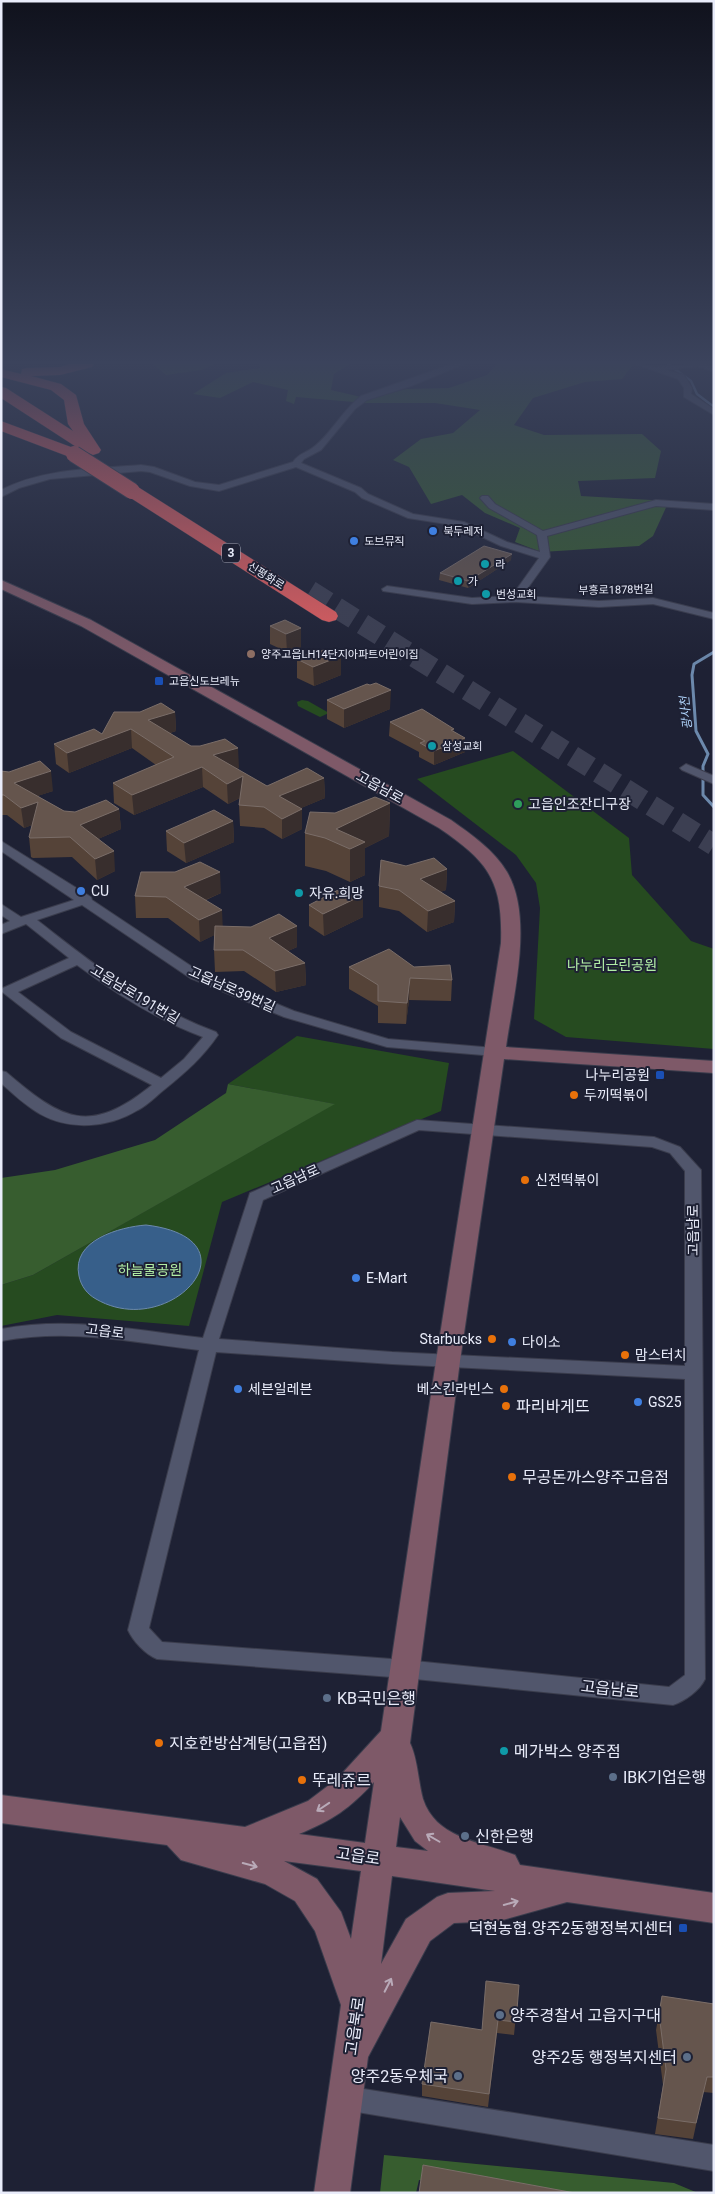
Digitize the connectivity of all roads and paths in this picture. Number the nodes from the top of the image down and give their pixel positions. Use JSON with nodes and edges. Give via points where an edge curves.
{"nodes":[{"id":1,"x":93,"y":466,"type":"edge"},
{"id":2,"x":118,"y":466,"type":"edge"},
{"id":3,"x":288,"y":466,"type":"edge"},
{"id":4,"x":302,"y":466,"type":"edge"},
{"id":5,"x":1,"y":494,"type":"edge"},
{"id":6,"x":485,"y":498,"type":"dead end"},
{"id":7,"x":714,"y":507,"type":"edge"},
{"id":8,"x":542,"y":534,"type":"junction"},
{"id":9,"x":545,"y":557,"type":"junction"},
{"id":10,"x":1,"y":584,"type":"edge"},
{"id":11,"x":388,"y":589,"type":"dead end"},
{"id":12,"x":310,"y":591,"type":"tunnel mouth"},
{"id":13,"x":516,"y":599,"type":"junction"},
{"id":14,"x":329,"y":616,"type":"dead end"},
{"id":15,"x":714,"y":616,"type":"edge"},
{"id":16,"x":686,"y":768,"type":"dead end"},
{"id":17,"x":714,"y":780,"type":"edge"},
{"id":18,"x":1,"y":845,"type":"edge"},
{"id":19,"x":86,"y":900,"type":"junction"},
{"id":20,"x":1,"y":908,"type":"edge"},
{"id":21,"x":23,"y":921,"type":"junction"},
{"id":22,"x":1,"y":930,"type":"edge"},
{"id":23,"x":78,"y":959,"type":"junction"},
{"id":24,"x":5,"y":993,"type":"edge"},
{"id":25,"x":495,"y":1052,"type":"junction"},
{"id":26,"x":708,"y":1067,"type":"edge"},
{"id":27,"x":1,"y":1076,"type":"edge"},
{"id":28,"x":162,"y":1084,"type":"junction"},
{"id":29,"x":482,"y":1129,"type":"junction"},
{"id":30,"x":1,"y":1335,"type":"edge"},
{"id":31,"x":210,"y":1345,"type":"junction"},
{"id":32,"x":448,"y":1361,"type":"junction"},
{"id":33,"x":694,"y":1373,"type":"junction"},
{"id":34,"x":405,"y":1669,"type":"junction"},
{"id":35,"x":396,"y":1737,"type":"junction"},
{"id":36,"x":1,"y":1809,"type":"edge"},
{"id":37,"x":176,"y":1832,"type":"junction"},
{"id":38,"x":246,"y":1841,"type":"junction"},
{"id":39,"x":378,"y":1859,"type":"junction"},
{"id":40,"x":581,"y":1888,"type":"junction"},
{"id":41,"x":714,"y":1908,"type":"edge"},
{"id":42,"x":358,"y":2004,"type":"junction"},
{"id":43,"x":350,"y":2059,"type":"junction"},
{"id":44,"x":345,"y":2098,"type":"junction"},
{"id":45,"x":714,"y":2158,"type":"edge"},
{"id":46,"x":332,"y":2193,"type":"edge"}],
"edges":[{"from":1,"to":14,"type":"highway","name":"신평화로","number":"3","bridge":true},
{"from":2,"to":12,"type":"highway","name":"신평화로","number":"3"},
{"from":3,"to":5,"type":"street","via":[[219,488],[193,484],[141,468],[48,478]]},
{"from":4,"to":9,"type":"street","via":[[411,516],[461,524],[504,544]]},
{"from":6,"to":8,"type":"street","via":[[492,506]]},
{"from":7,"to":8,"type":"street","via":[[656,502]]},
{"from":8,"to":9,"type":"street"},
{"from":9,"to":13,"type":"street"},
{"from":10,"to":25,"type":"street","name":"고읍남로","via":[[86,623],[426,812],[472,843],[498,873],[509,895],[512,910],[511,942]]},
{"from":11,"to":13,"type":"street","name":"부흥로1878번길","via":[[457,600]]},
{"from":13,"to":15,"type":"street","name":"부흥로1878번길","via":[[599,604],[653,601]]},
{"from":16,"to":17,"type":"street"},
{"from":18,"to":19,"type":"street","name":"고읍남로39번길"},
{"from":19,"to":21,"type":"street"},
{"from":19,"to":25,"type":"street","name":"고읍남로39번길","via":[[195,975],[289,1014],[386,1043]]},
{"from":20,"to":21,"type":"street","name":"고읍남로191번길"},
{"from":21,"to":22,"type":"street"},
{"from":21,"to":23,"type":"street","name":"고읍남로191번길"},
{"from":23,"to":24,"type":"street","name":"고읍남로191번길"},
{"from":23,"to":28,"type":"street","name":"고읍남로191번길","via":[[147,1006],[211,1035],[200,1053]]},
{"from":24,"to":28,"type":"street","name":"고읍남로191번길","via":[[66,1035]]},
{"from":25,"to":26,"type":"street"},
{"from":25,"to":29,"type":"street","name":"고읍남로"},
{"from":27,"to":28,"type":"street","name":"고읍남로191번길","via":[[49,1113],[71,1120],[113,1116],[134,1106]]},
{"from":29,"to":31,"type":"street","name":"고읍남로","via":[[417,1125],[256,1197]]},
{"from":29,"to":32,"type":"street","name":"고읍남로"},
{"from":29,"to":33,"type":"street","name":"고읍남로","via":[[654,1142],[675,1150],[693,1170]]},
{"from":30,"to":31,"type":"street","name":"고읍로","via":[[22,1330],[84,1328]]},
{"from":31,"to":32,"type":"street"},
{"from":31,"to":34,"type":"street","name":"고읍남로","via":[[138,1630],[157,1650]]},
{"from":32,"to":33,"type":"street"},
{"from":32,"to":34,"type":"street","name":"고읍남로"},
{"from":33,"to":34,"type":"street","name":"고읍남로","via":[[696,1679],[673,1696]]},
{"from":34,"to":35,"type":"street"},
{"from":35,"to":38,"type":"street","one_way":true,"via":[[348,1789],[319,1811]]},
{"from":35,"to":39,"type":"street"},
{"from":40,"to":35,"type":"street","one_way":true,"via":[[461,1854],[426,1834],[410,1806]]},
{"from":36,"to":37,"type":"street","name":"고읍로"},
{"from":37,"to":38,"type":"street","name":"고읍로"},
{"from":37,"to":42,"type":"street","one_way":true,"via":[[192,1850],[272,1871],[306,1890],[329,1923]]},
{"from":38,"to":39,"type":"street","name":"고읍로"},
{"from":39,"to":40,"type":"street","name":"고읍로"},
{"from":39,"to":42,"type":"street","name":"고읍북로"},
{"from":40,"to":41,"type":"street","name":"고읍로"},
{"from":43,"to":40,"type":"street","one_way":true,"via":[[418,1930],[448,1908],[499,1906]]},
{"from":42,"to":43,"type":"street","name":"고읍북로"},
{"from":43,"to":44,"type":"street","name":"고읍북로"},
{"from":44,"to":45,"type":"street"},
{"from":44,"to":46,"type":"street","name":"고읍북로"}]}
